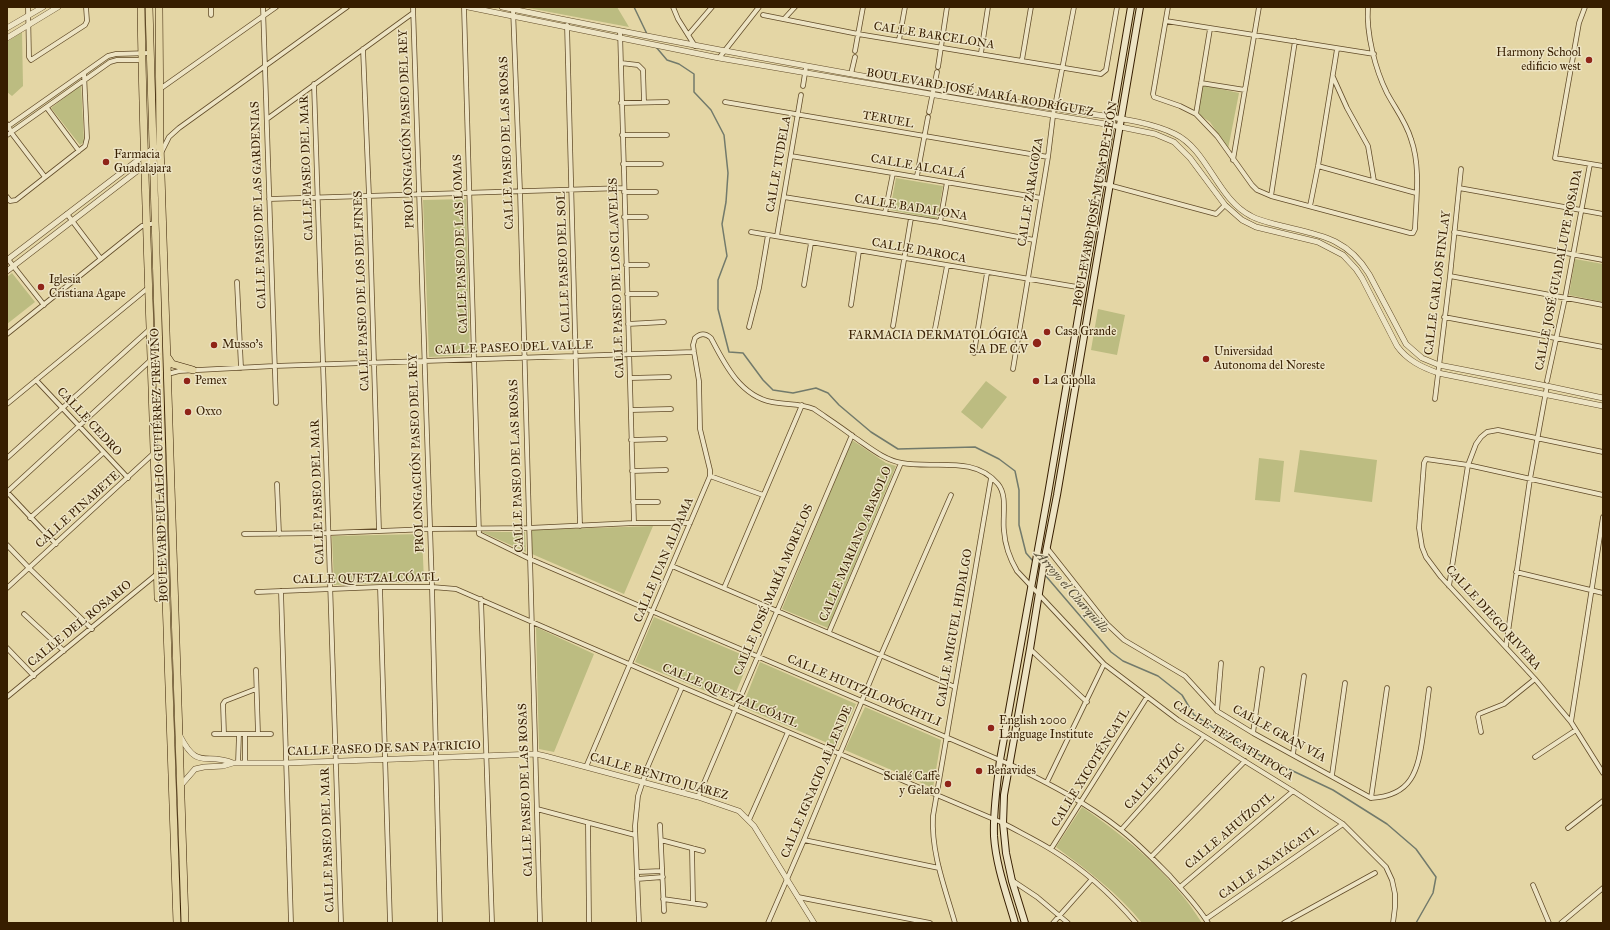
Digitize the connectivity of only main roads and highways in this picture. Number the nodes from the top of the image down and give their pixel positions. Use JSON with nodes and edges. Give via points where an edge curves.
{"nodes":[{"id":1,"x":141,"y":7,"type":"edge"},
{"id":2,"x":149,"y":7,"type":"edge"},
{"id":3,"x":159,"y":7,"type":"edge"},
{"id":4,"x":1131,"y":7,"type":"edge"},
{"id":5,"x":1140,"y":7,"type":"edge"},
{"id":6,"x":1130,"y":14,"type":"junction"},
{"id":7,"x":1139,"y":15,"type":"junction"},
{"id":8,"x":168,"y":358,"type":"junction"},
{"id":9,"x":193,"y":370,"type":"road end"},
{"id":10,"x":168,"y":374,"type":"junction"},
{"id":11,"x":160,"y":393,"type":"junction"},
{"id":12,"x":166,"y":598,"type":"junction"},
{"id":13,"x":178,"y":923,"type":"edge"},
{"id":14,"x":186,"y":923,"type":"edge"},
{"id":15,"x":1015,"y":923,"type":"edge"},
{"id":16,"x":1025,"y":923,"type":"edge"}],
"edges":[{"from":1,"to":12,"type":"main road","name":"BOULEVARD EULALIO GUTIÉRREZ TREVIÑO","via":[[158,598]]},
{"from":2,"to":11,"type":"main road","name":"BOULEVARD EULALIO GUTIÉRREZ TREVIÑO"},
{"from":3,"to":8,"type":"main road","name":"BOULEVARD EULALIO GUTIÉRREZ TREVIÑO"},
{"from":4,"to":6,"type":"main road","name":"BOULEVARD JOSÉ MUSA DE LEÓN"},
{"from":5,"to":7,"type":"main road","name":"BOULEVARD JOSÉ MUSA DE LEÓN"},
{"from":6,"to":7,"type":"main road","via":[[1134,19]]},
{"from":6,"to":15,"type":"main road","name":"BOULEVARD JOSÉ MUSA DE LEÓN","via":[[1000,760],[994,837],[997,859]]},
{"from":7,"to":16,"type":"main road","name":"BOULEVARD JOSÉ MUSA DE LEÓN","via":[[1004,795],[1006,853]]},
{"from":8,"to":9,"type":"main road","via":[[176,365]]},
{"from":8,"to":10,"type":"main road","name":"BOULEVARD EULALIO GUTIÉRREZ TREVIÑO"},
{"from":10,"to":11,"type":"main road","via":[[163,380]]},
{"from":10,"to":14,"type":"main road","name":"BOULEVARD EULALIO GUTIÉRREZ TREVIÑO"},
{"from":11,"to":12,"type":"main road","name":"BOULEVARD EULALIO GUTIÉRREZ TREVIÑO"},
{"from":12,"to":13,"type":"main road","name":"BOULEVARD EULALIO GUTIÉRREZ TREVIÑO"}]}
